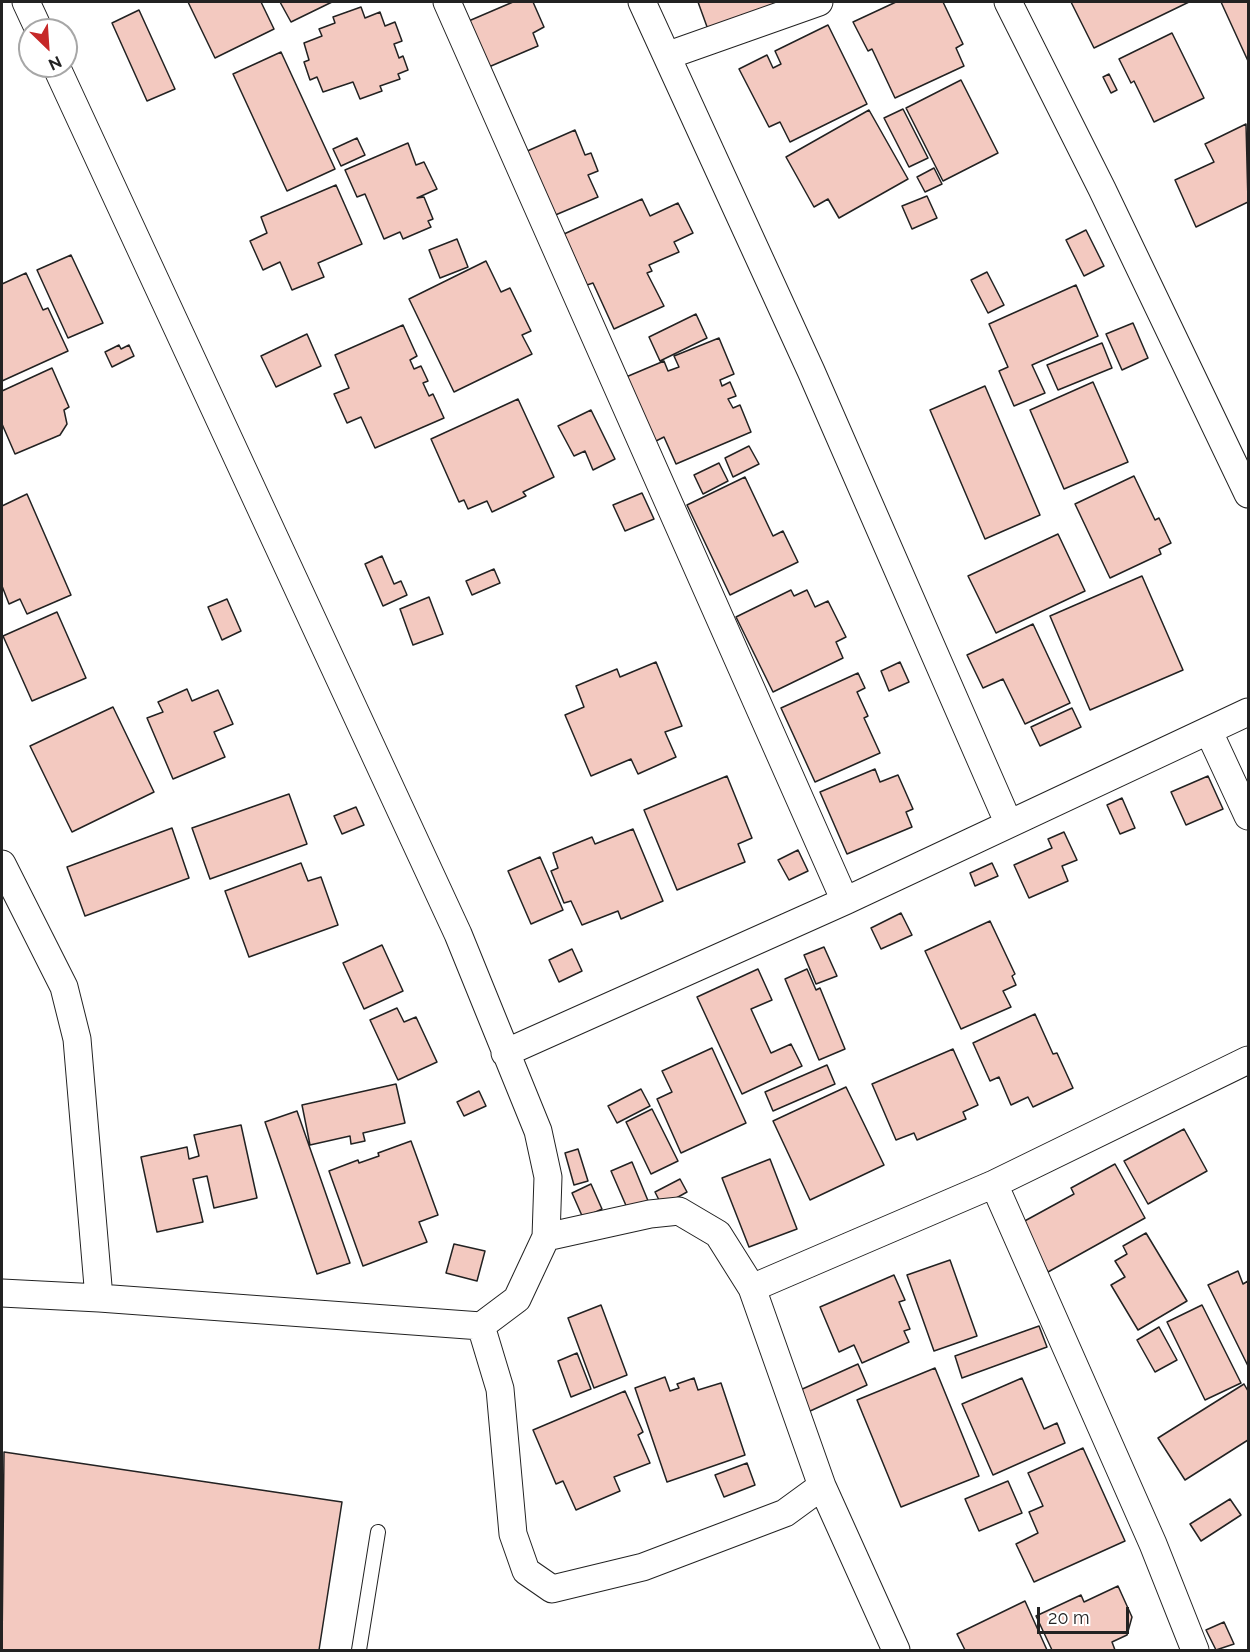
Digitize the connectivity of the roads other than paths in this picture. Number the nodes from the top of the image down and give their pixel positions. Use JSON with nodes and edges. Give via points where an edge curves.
{"nodes":[{"id":1,"x":26,"y":2,"type":"edge"},
{"id":2,"x":447,"y":2,"type":"edge"},
{"id":3,"x":642,"y":2,"type":"edge"},
{"id":4,"x":819,"y":2,"type":"edge"},
{"id":5,"x":1008,"y":2,"type":"edge"},
{"id":6,"x":33,"y":18,"type":"edge"},
{"id":7,"x":669,"y":56,"type":"junction"},
{"id":8,"x":62,"y":78,"type":"edge"},
{"id":9,"x":1248,"y":494,"type":"edge"},
{"id":10,"x":1248,"y":712,"type":"edge"},
{"id":11,"x":1209,"y":732,"type":"junction"},
{"id":12,"x":1248,"y":816,"type":"edge"},
{"id":13,"x":1008,"y":822,"type":"junction"},
{"id":14,"x":2,"y":864,"type":"edge"},
{"id":15,"x":845,"y":901,"type":"junction"},
{"id":16,"x":505,"y":1053,"type":"junction"},
{"id":17,"x":1248,"y":1060,"type":"edge"},
{"id":18,"x":994,"y":1184,"type":"junction"},
{"id":19,"x":546,"y":1238,"type":"junction"},
{"id":20,"x":752,"y":1288,"type":"junction"},
{"id":21,"x":2,"y":1293,"type":"edge"},
{"id":22,"x":99,"y":1298,"type":"junction"},
{"id":23,"x":481,"y":1326,"type":"junction"},
{"id":24,"x":822,"y":1486,"type":"junction"},
{"id":25,"x":378,"y":1532,"type":"dead end"},
{"id":26,"x":359,"y":1650,"type":"edge"},
{"id":27,"x":896,"y":1650,"type":"edge"},
{"id":28,"x":1195,"y":1650,"type":"edge"}],
"edges":[{"from":1,"to":6,"type":"street"},
{"from":2,"to":15,"type":"street"},
{"from":3,"to":7,"type":"street"},
{"from":4,"to":7,"type":"street"},
{"from":5,"to":9,"type":"street"},
{"from":7,"to":13,"type":"street","via":[[812,371]]},
{"from":8,"to":16,"type":"street","via":[[458,934]]},
{"from":10,"to":11,"type":"street"},
{"from":11,"to":12,"type":"street"},
{"from":11,"to":13,"type":"street"},
{"from":13,"to":15,"type":"street"},
{"from":14,"to":22,"type":"street","via":[[64,987],[77,1039]]},
{"from":15,"to":16,"type":"street"},
{"from":16,"to":19,"type":"street","via":[[538,1131],[548,1177]]},
{"from":17,"to":18,"type":"street"},
{"from":18,"to":20,"type":"street"},
{"from":18,"to":28,"type":"street","via":[[1153,1544]]},
{"from":19,"to":20,"type":"street","via":[[679,1211],[718,1234]]},
{"from":19,"to":23,"type":"street","via":[[517,1299]]},
{"from":20,"to":24,"type":"street"},
{"from":21,"to":22,"type":"street"},
{"from":22,"to":23,"type":"street"},
{"from":23,"to":24,"type":"street","via":[[500,1389],[513,1534],[526,1571],[552,1589],[643,1567],[785,1513]]},
{"from":24,"to":27,"type":"street"},
{"from":25,"to":26,"type":"lane"}]}
